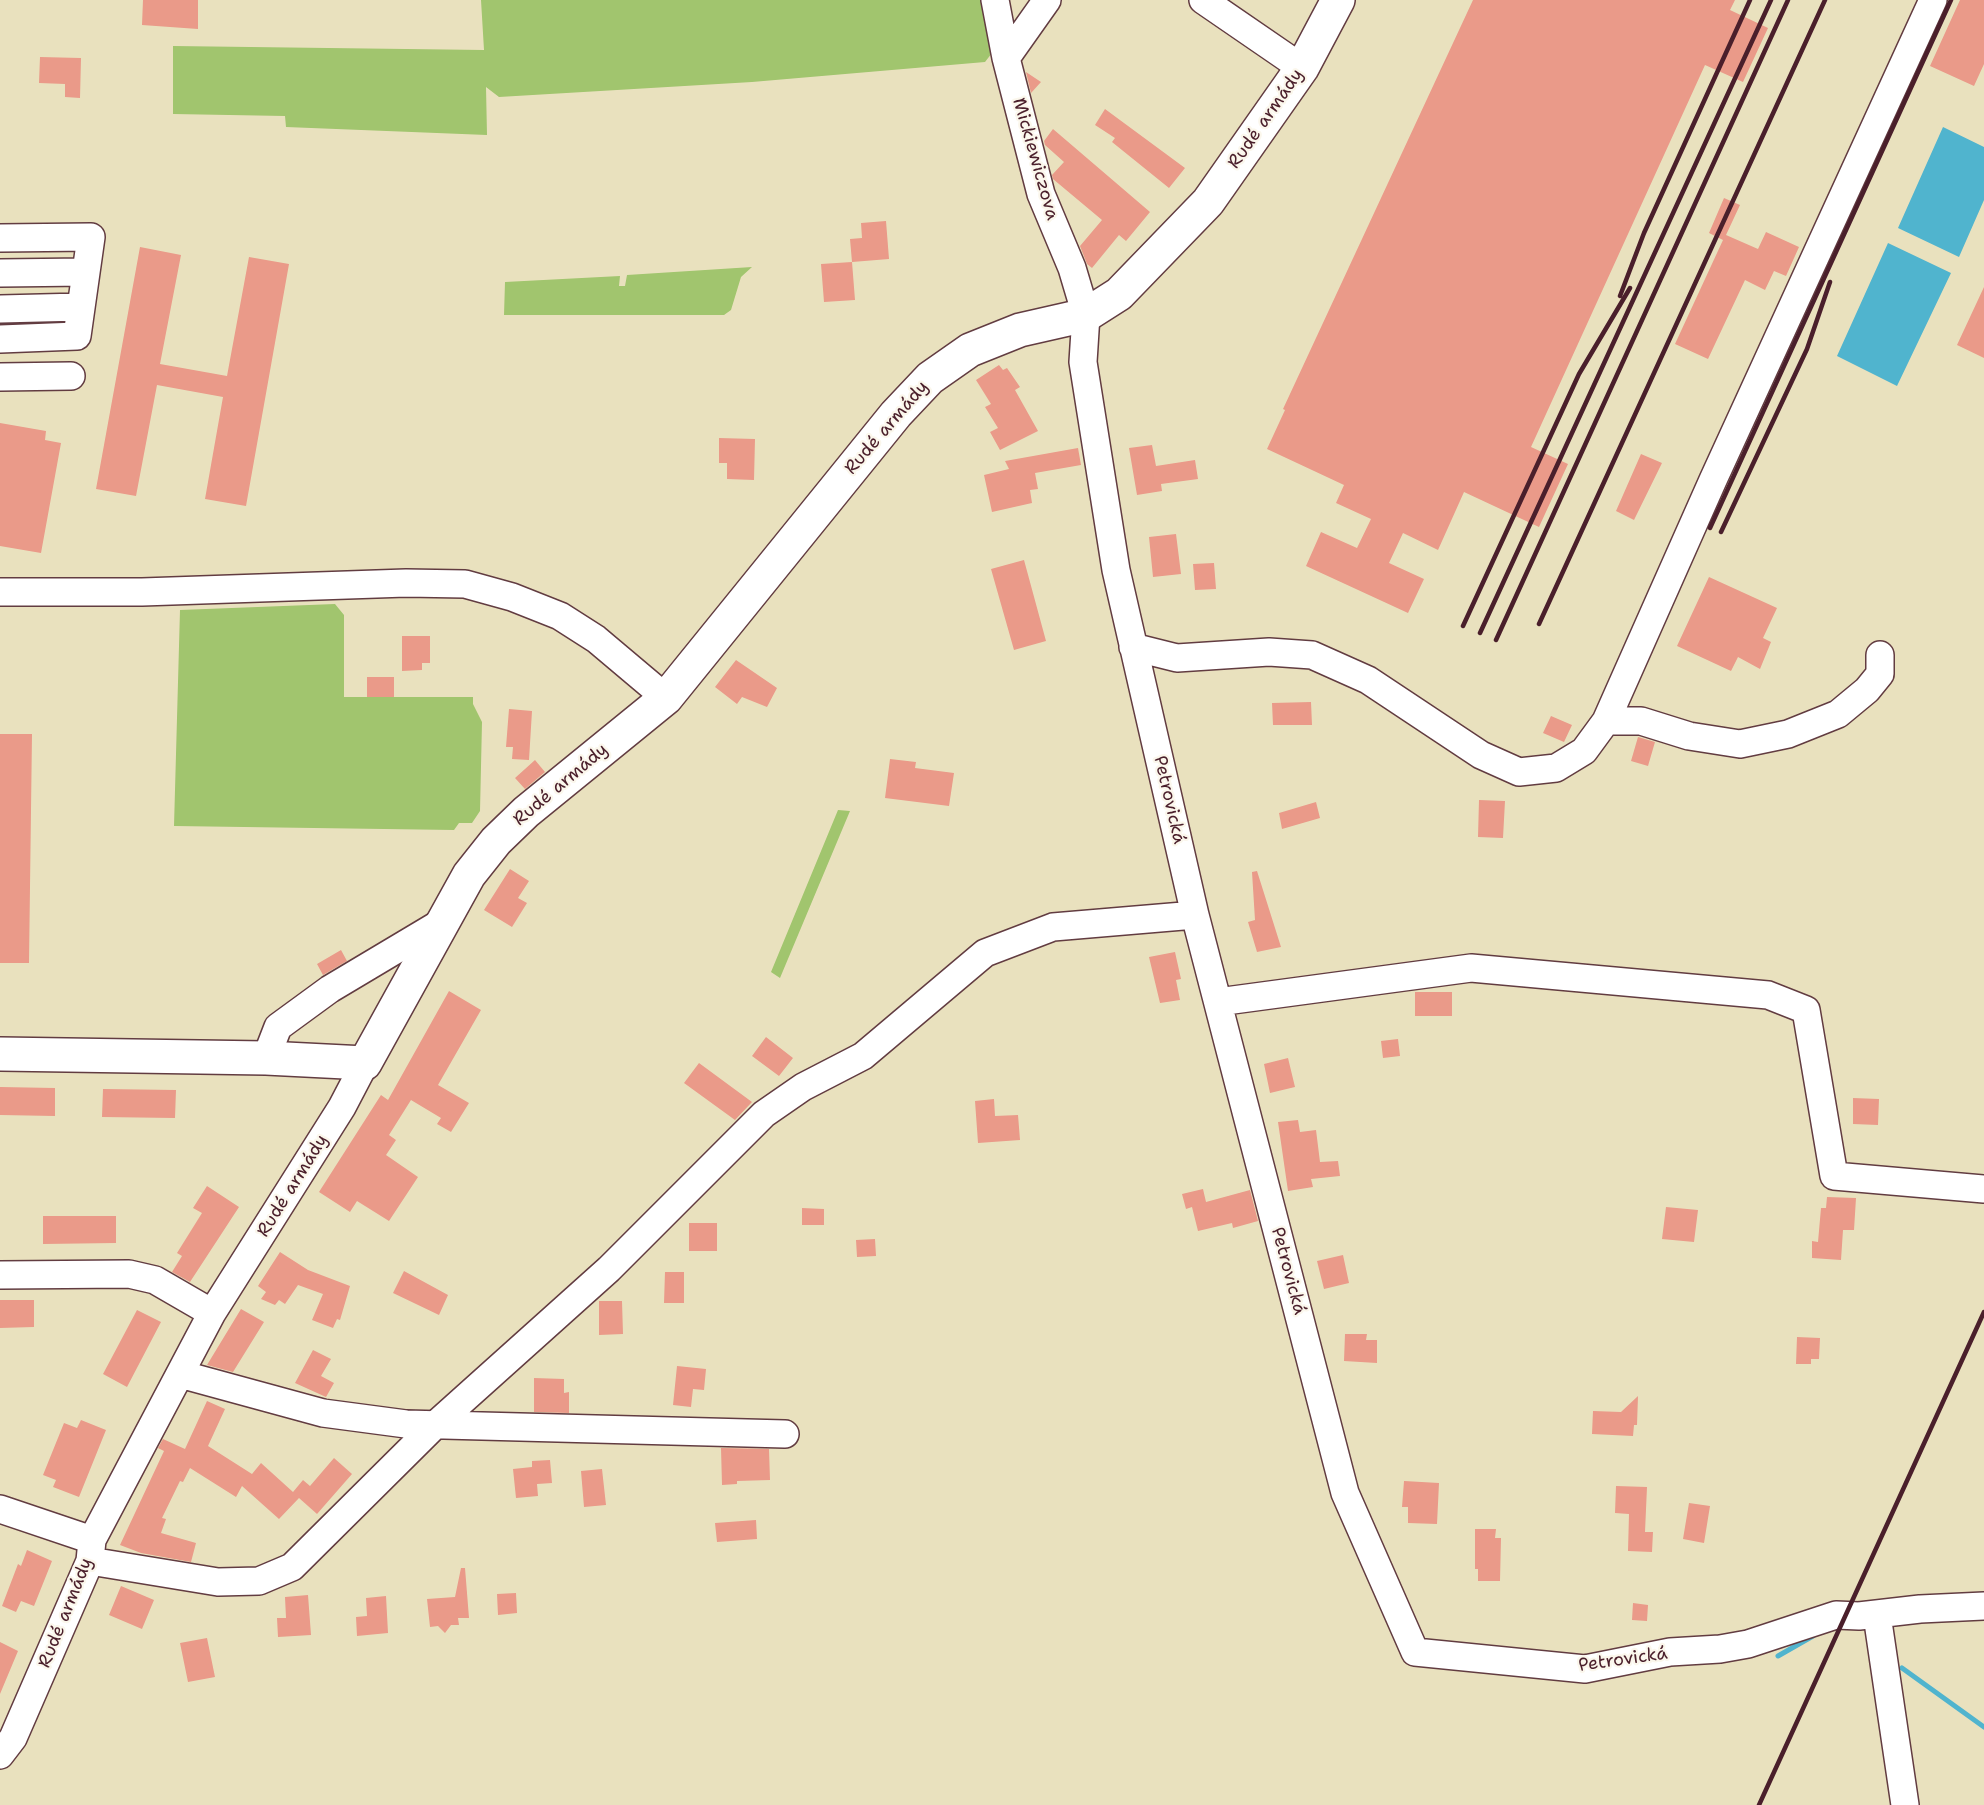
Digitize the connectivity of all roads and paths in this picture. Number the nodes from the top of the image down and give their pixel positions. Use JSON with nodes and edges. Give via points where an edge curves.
{"nodes":[{"id":1,"x":995,"y":0,"type":"edge"},
{"id":2,"x":1047,"y":0,"type":"edge"},
{"id":3,"x":1203,"y":0,"type":"edge"},
{"id":4,"x":1338,"y":0,"type":"edge"},
{"id":5,"x":1934,"y":0,"type":"edge"},
{"id":6,"x":1006,"y":58,"type":"junction"},
{"id":7,"x":1302,"y":68,"type":"junction"},
{"id":8,"x":0,"y":238,"type":"edge"},
{"id":9,"x":86,"y":272,"type":"junction"},
{"id":10,"x":0,"y":273,"type":"edge"},
{"id":11,"x":81,"y":307,"type":"junction"},
{"id":12,"x":0,"y":309,"type":"edge"},
{"id":13,"x":1086,"y":315,"type":"junction"},
{"id":14,"x":0,"y":339,"type":"edge"},
{"id":15,"x":71,"y":376,"type":"dead end"},
{"id":16,"x":0,"y":377,"type":"edge"},
{"id":17,"x":0,"y":592,"type":"edge"},
{"id":18,"x":1133,"y":647,"type":"junction"},
{"id":19,"x":1881,"y":655,"type":"dead end"},
{"id":20,"x":666,"y":698,"type":"junction"},
{"id":21,"x":1606,"y":721,"type":"junction"},
{"id":22,"x":1196,"y":915,"type":"junction"},
{"id":23,"x":444,"y":921,"type":"junction"},
{"id":24,"x":1218,"y":1002,"type":"junction"},
{"id":25,"x":0,"y":1054,"type":"edge"},
{"id":26,"x":266,"y":1058,"type":"junction"},
{"id":27,"x":365,"y":1063,"type":"junction"},
{"id":28,"x":1984,"y":1189,"type":"edge"},
{"id":29,"x":0,"y":1275,"type":"edge"},
{"id":30,"x":212,"y":1313,"type":"junction"},
{"id":31,"x":180,"y":1374,"type":"junction"},
{"id":32,"x":434,"y":1426,"type":"junction"},
{"id":33,"x":785,"y":1434,"type":"dead end"},
{"id":34,"x":0,"y":1509,"type":"edge"},
{"id":35,"x":91,"y":1550,"type":"junction"},
{"id":36,"x":1984,"y":1606,"type":"edge"},
{"id":37,"x":1877,"y":1615,"type":"junction"},
{"id":38,"x":0,"y":1755,"type":"edge"},
{"id":39,"x":1905,"y":1805,"type":"edge"}],
"edges":[{"from":1,"to":6,"type":"street","name":"Mickiewiczova"},
{"from":2,"to":6,"type":"street"},
{"from":3,"to":7,"type":"street"},
{"from":4,"to":7,"type":"main road","name":"Rudé armády"},
{"from":5,"to":21,"type":"street"},
{"from":6,"to":13,"type":"street","name":"Mickiewiczova","via":[[1041,194],[1072,268]]},
{"from":7,"to":13,"type":"main road","name":"Rudé armády","via":[[1208,202],[1119,294]]},
{"from":8,"to":9,"type":"street","via":[[91,237]]},
{"from":9,"to":10,"type":"street"},
{"from":9,"to":11,"type":"street"},
{"from":11,"to":12,"type":"street"},
{"from":11,"to":14,"type":"street","via":[[77,336]]},
{"from":13,"to":18,"type":"street","name":"Petrovická","via":[[1083,362],[1116,570]]},
{"from":13,"to":20,"type":"main road","name":"Rudé armády","via":[[1020,330],[970,350],[930,378],[896,414]]},
{"from":15,"to":16,"type":"street"},
{"from":17,"to":20,"type":"street","via":[[465,584],[560,616],[596,639]]},
{"from":18,"to":21,"type":"street","via":[[1177,658],[1269,652],[1312,655],[1368,680],[1481,755],[1519,772],[1556,768],[1584,751]]},
{"from":18,"to":22,"type":"street","name":"Petrovická"},
{"from":19,"to":21,"type":"street","via":[[1880,674],[1867,690],[1838,714],[1788,734],[1740,744],[1689,736],[1641,721]]},
{"from":20,"to":23,"type":"main road","name":"Rudé armády","via":[[526,812],[469,875]]},
{"from":22,"to":24,"type":"street","name":"Petrovická"},
{"from":22,"to":32,"type":"street","via":[[1053,927],[985,953],[863,1056],[803,1087],[764,1114],[609,1269]]},
{"from":23,"to":26,"type":"street","via":[[330,989],[278,1027]]},
{"from":23,"to":27,"type":"main road","name":"Rudé armády"},
{"from":24,"to":28,"type":"street","via":[[1471,969],[1768,995],[1806,1010],[1834,1176]]},
{"from":24,"to":37,"type":"street","name":"Petrovická","via":[[1345,1493],[1415,1652],[1585,1669],[1670,1652],[1748,1644],[1836,1615]]},
{"from":25,"to":26,"type":"main road"},
{"from":26,"to":27,"type":"main road"},
{"from":27,"to":30,"type":"street","name":"Rudé armády","via":[[298,1179]]},
{"from":29,"to":30,"type":"street","via":[[129,1274],[155,1280]]},
{"from":30,"to":31,"type":"street","name":"Rudé armády"},
{"from":31,"to":32,"type":"street","via":[[323,1413]]},
{"from":31,"to":35,"type":"street","name":"Rudé armády"},
{"from":32,"to":33,"type":"street"},
{"from":32,"to":35,"type":"street","via":[[292,1567],[259,1581],[218,1582]]},
{"from":34,"to":35,"type":"street"},
{"from":35,"to":38,"type":"street","name":"Rudé armády","via":[[14,1737]]},
{"from":36,"to":37,"type":"street","name":"Petrovická"},
{"from":37,"to":39,"type":"street"}]}
